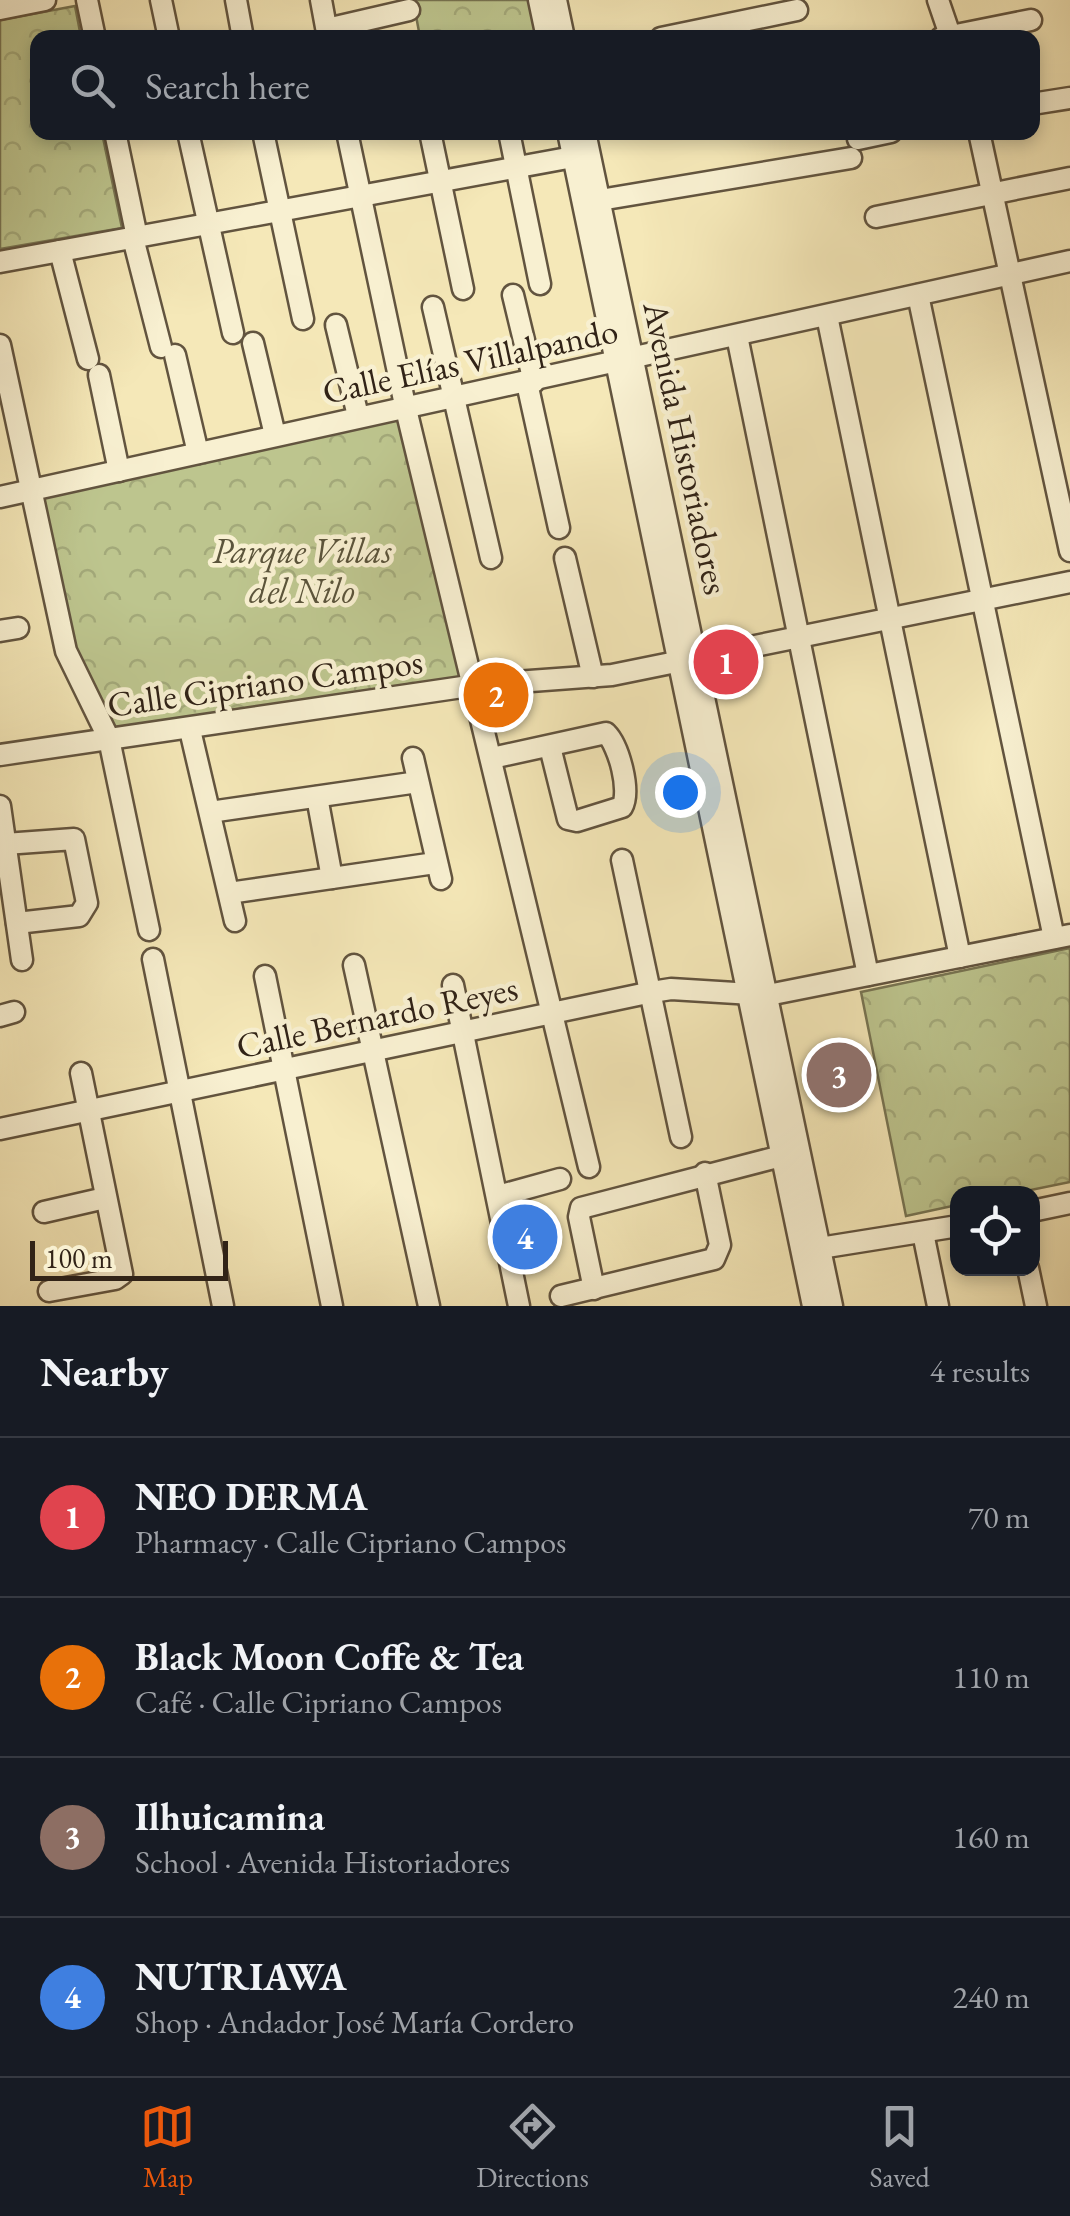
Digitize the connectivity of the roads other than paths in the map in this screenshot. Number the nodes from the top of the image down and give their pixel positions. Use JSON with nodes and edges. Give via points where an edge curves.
{"nodes":[{"id":1,"x":45,"y":0,"type":"edge"},
{"id":2,"x":87,"y":0,"type":"edge"},
{"id":3,"x":161,"y":0,"type":"edge"},
{"id":4,"x":236,"y":0,"type":"edge"},
{"id":5,"x":321,"y":0,"type":"edge"},
{"id":6,"x":539,"y":0,"type":"edge"},
{"id":7,"x":556,"y":0,"type":"edge"},
{"id":8,"x":938,"y":0,"type":"edge"},
{"id":9,"x":0,"y":10,"type":"edge"},
{"id":10,"x":408,"y":10,"type":"dead end"},
{"id":11,"x":797,"y":10,"type":"dead end"},
{"id":12,"x":1031,"y":20,"type":"dead end"},
{"id":13,"x":93,"y":30,"type":"edge"},
{"id":14,"x":167,"y":30,"type":"edge"},
{"id":15,"x":242,"y":30,"type":"edge"},
{"id":16,"x":326,"y":30,"type":"edge"},
{"id":17,"x":338,"y":30,"type":"edge"},
{"id":18,"x":545,"y":30,"type":"edge"},
{"id":19,"x":562,"y":30,"type":"edge"},
{"id":20,"x":700,"y":30,"type":"edge"},
{"id":21,"x":945,"y":30,"type":"edge"},
{"id":22,"x":982,"y":30,"type":"edge"},
{"id":23,"x":1070,"y":98,"type":"edge"},
{"id":24,"x":1040,"y":103,"type":"edge"},
{"id":25,"x":117,"y":140,"type":"edge"},
{"id":26,"x":190,"y":140,"type":"edge"},
{"id":27,"x":265,"y":140,"type":"edge"},
{"id":28,"x":350,"y":140,"type":"edge"},
{"id":29,"x":431,"y":140,"type":"edge"},
{"id":30,"x":510,"y":140,"type":"edge"},
{"id":31,"x":874,"y":140,"type":"edge"},
{"id":32,"x":981,"y":140,"type":"edge"},
{"id":33,"x":583,"y":148,"type":"edge"},
{"id":34,"x":516,"y":167,"type":"junction"},
{"id":35,"x":1070,"y":178,"type":"edge"},
{"id":36,"x":439,"y":182,"type":"junction"},
{"id":37,"x":996,"y":194,"type":"junction"},
{"id":38,"x":360,"y":196,"type":"junction"},
{"id":39,"x":600,"y":200,"type":"junction"},
{"id":40,"x":278,"y":211,"type":"junction"},
{"id":41,"x":876,"y":218,"type":"dead end"},
{"id":42,"x":207,"y":224,"type":"junction"},
{"id":43,"x":135,"y":238,"type":"junction"},
{"id":44,"x":60,"y":251,"type":"junction"},
{"id":45,"x":1070,"y":261,"type":"edge"},
{"id":46,"x":0,"y":262,"type":"edge"},
{"id":47,"x":1012,"y":274,"type":"junction"},
{"id":48,"x":540,"y":284,"type":"dead end"},
{"id":49,"x":464,"y":289,"type":"dead end"},
{"id":50,"x":513,"y":295,"type":"dead end"},
{"id":51,"x":918,"y":295,"type":"junction"},
{"id":52,"x":433,"y":307,"type":"dead end"},
{"id":53,"x":827,"y":316,"type":"junction"},
{"id":54,"x":303,"y":319,"type":"dead end"},
{"id":55,"x":336,"y":326,"type":"dead end"},
{"id":56,"x":233,"y":333,"type":"dead end"},
{"id":57,"x":736,"y":336,"type":"junction"},
{"id":58,"x":253,"y":343,"type":"dead end"},
{"id":59,"x":0,"y":345,"type":"edge"},
{"id":60,"x":625,"y":362,"type":"junction"},
{"id":61,"x":530,"y":383,"type":"junction"},
{"id":62,"x":455,"y":400,"type":"junction"},
{"id":63,"x":406,"y":405,"type":"junction"},
{"id":64,"x":358,"y":416,"type":"junction"},
{"id":65,"x":275,"y":435,"type":"junction"},
{"id":66,"x":198,"y":453,"type":"junction"},
{"id":67,"x":119,"y":472,"type":"junction"},
{"id":68,"x":31,"y":492,"type":"junction"},
{"id":69,"x":0,"y":497,"type":"edge"},
{"id":70,"x":558,"y":528,"type":"dead end"},
{"id":71,"x":1070,"y":551,"type":"edge"},
{"id":72,"x":490,"y":558,"type":"dead end"},
{"id":73,"x":565,"y":558,"type":"dead end"},
{"id":74,"x":1070,"y":582,"type":"edge"},
{"id":75,"x":982,"y":600,"type":"junction"},
{"id":76,"x":889,"y":620,"type":"junction"},
{"id":77,"x":798,"y":639,"type":"junction"},
{"id":78,"x":686,"y":661,"type":"junction"},
{"id":79,"x":594,"y":676,"type":"junction"},
{"id":80,"x":476,"y":685,"type":"junction"},
{"id":81,"x":190,"y":730,"type":"junction"},
{"id":82,"x":109,"y":739,"type":"junction"},
{"id":83,"x":550,"y":747,"type":"junction"},
{"id":84,"x":0,"y":755,"type":"edge"},
{"id":85,"x":413,"y":758,"type":"dead end"},
{"id":86,"x":492,"y":758,"type":"junction"},
{"id":87,"x":418,"y":782,"type":"junction"},
{"id":88,"x":317,"y":797,"type":"junction"},
{"id":89,"x":0,"y":806,"type":"edge"},
{"id":90,"x":210,"y":812,"type":"junction"},
{"id":91,"x":6,"y":844,"type":"junction"},
{"id":92,"x":622,"y":860,"type":"dead end"},
{"id":93,"x":332,"y":878,"type":"junction"},
{"id":94,"x":229,"y":893,"type":"junction"},
{"id":95,"x":236,"y":921,"type":"dead end"},
{"id":96,"x":17,"y":923,"type":"junction"},
{"id":97,"x":149,"y":930,"type":"dead end"},
{"id":98,"x":1062,"y":937,"type":"edge"},
{"id":99,"x":960,"y":957,"type":"junction"},
{"id":100,"x":153,"y":959,"type":"dead end"},
{"id":101,"x":22,"y":960,"type":"dead end"},
{"id":102,"x":354,"y":965,"type":"dead end"},
{"id":103,"x":868,"y":975,"type":"junction"},
{"id":104,"x":265,"y":976,"type":"dead end"},
{"id":105,"x":453,"y":985,"type":"dead end"},
{"id":106,"x":746,"y":991,"type":"junction"},
{"id":107,"x":652,"y":992,"type":"junction"},
{"id":108,"x":768,"y":995,"type":"junction"},
{"id":109,"x":556,"y":1013,"type":"junction"},
{"id":110,"x":463,"y":1032,"type":"junction"},
{"id":111,"x":374,"y":1051,"type":"junction"},
{"id":112,"x":281,"y":1070,"type":"junction"},
{"id":113,"x":81,"y":1073,"type":"dead end"},
{"id":114,"x":180,"y":1091,"type":"junction"},
{"id":115,"x":88,"y":1110,"type":"junction"},
{"id":116,"x":0,"y":1129,"type":"edge"},
{"id":117,"x":682,"y":1137,"type":"dead end"},
{"id":118,"x":791,"y":1154,"type":"junction"},
{"id":119,"x":589,"y":1167,"type":"dead end"},
{"id":120,"x":705,"y":1173,"type":"junction"},
{"id":121,"x":560,"y":1180,"type":"dead end"},
{"id":122,"x":498,"y":1196,"type":"junction"},
{"id":123,"x":106,"y":1198,"type":"junction"},
{"id":124,"x":1070,"y":1203,"type":"edge"},
{"id":125,"x":1040,"y":1210,"type":"edge"},
{"id":126,"x":44,"y":1212,"type":"dead end"},
{"id":127,"x":950,"y":1228,"type":"edge"},
{"id":128,"x":923,"y":1233,"type":"junction"},
{"id":129,"x":820,"y":1248,"type":"junction"},
{"id":130,"x":1030,"y":1276,"type":"edge"},
{"id":131,"x":594,"y":1288,"type":"junction"},
{"id":132,"x":49,"y":1291,"type":"dead end"},
{"id":133,"x":561,"y":1296,"type":"dead end"},
{"id":134,"x":224,"y":1306,"type":"edge"},
{"id":135,"x":332,"y":1306,"type":"edge"},
{"id":136,"x":429,"y":1306,"type":"edge"},
{"id":137,"x":519,"y":1306,"type":"edge"},
{"id":138,"x":814,"y":1306,"type":"edge"},
{"id":139,"x":832,"y":1306,"type":"edge"},
{"id":140,"x":938,"y":1306,"type":"edge"},
{"id":141,"x":1036,"y":1306,"type":"edge"}],
"edges":[{"from":1,"to":9,"type":"street"},
{"from":2,"to":13,"type":"street"},
{"from":3,"to":14,"type":"street"},
{"from":4,"to":15,"type":"street"},
{"from":5,"to":16,"type":"street"},
{"from":6,"to":18,"type":"street"},
{"from":7,"to":19,"type":"street"},
{"from":8,"to":21,"type":"street"},
{"from":10,"to":17,"type":"street"},
{"from":11,"to":20,"type":"street"},
{"from":12,"to":22,"type":"street"},
{"from":23,"to":24,"type":"street"},
{"from":25,"to":43,"type":"street"},
{"from":26,"to":42,"type":"street"},
{"from":27,"to":40,"type":"street"},
{"from":28,"to":38,"type":"street"},
{"from":29,"to":36,"type":"street"},
{"from":30,"to":34,"type":"street"},
{"from":31,"to":39,"type":"street"},
{"from":32,"to":37,"type":"street"},
{"from":33,"to":34,"type":"street"},
{"from":33,"to":39,"type":"street","name":"Avenida Historiadores"},
{"from":33,"to":60,"type":"street","name":"Avenida Historiadores"},
{"from":34,"to":36,"type":"street"},
{"from":34,"to":48,"type":"street"},
{"from":35,"to":37,"type":"street"},
{"from":36,"to":38,"type":"street"},
{"from":36,"to":49,"type":"street"},
{"from":37,"to":41,"type":"street"},
{"from":37,"to":47,"type":"street"},
{"from":38,"to":40,"type":"street"},
{"from":38,"to":63,"type":"street"},
{"from":39,"to":60,"type":"street","name":"Avenida Historiadores"},
{"from":40,"to":42,"type":"street"},
{"from":40,"to":54,"type":"street"},
{"from":42,"to":43,"type":"street"},
{"from":42,"to":56,"type":"street"},
{"from":43,"to":44,"type":"street"},
{"from":43,"to":66,"type":"street"},
{"from":44,"to":46,"type":"street"},
{"from":44,"to":67,"type":"street"},
{"from":45,"to":47,"type":"street","name":"Calle Elías Villalpando"},
{"from":47,"to":51,"type":"street","name":"Calle Elías Villalpando"},
{"from":47,"to":71,"type":"street"},
{"from":50,"to":61,"type":"street"},
{"from":51,"to":53,"type":"street","name":"Calle Elías Villalpando"},
{"from":51,"to":75,"type":"street"},
{"from":52,"to":62,"type":"street"},
{"from":53,"to":57,"type":"street","name":"Calle Elías Villalpando"},
{"from":53,"to":76,"type":"street"},
{"from":55,"to":64,"type":"street"},
{"from":57,"to":60,"type":"street","name":"Calle Elías Villalpando"},
{"from":57,"to":77,"type":"street"},
{"from":58,"to":65,"type":"street"},
{"from":59,"to":68,"type":"street"},
{"from":60,"to":61,"type":"street","name":"Calle Elías Villalpando"},
{"from":60,"to":78,"type":"street","name":"Avenida Historiadores"},
{"from":61,"to":62,"type":"street","name":"Calle Elías Villalpando"},
{"from":61,"to":70,"type":"street"},
{"from":62,"to":63,"type":"street","name":"Calle Elías Villalpando"},
{"from":62,"to":72,"type":"street"},
{"from":63,"to":64,"type":"street","name":"Calle Elías Villalpando"},
{"from":63,"to":80,"type":"street"},
{"from":64,"to":65,"type":"street","name":"Calle Elías Villalpando"},
{"from":65,"to":66,"type":"street","name":"Calle Elías Villalpando"},
{"from":66,"to":67,"type":"street","name":"Calle Elías Villalpando"},
{"from":67,"to":68,"type":"street","name":"Calle Elías Villalpando"},
{"from":68,"to":69,"type":"street","name":"Calle Elías Villalpando"},
{"from":68,"to":82,"type":"street","via":[[69,660]]},
{"from":73,"to":79,"type":"street"},
{"from":74,"to":75,"type":"street","name":"Calle Cipriano Campos"},
{"from":75,"to":76,"type":"street","name":"Calle Cipriano Campos"},
{"from":75,"to":98,"type":"street"},
{"from":76,"to":77,"type":"street","name":"Calle Cipriano Campos"},
{"from":76,"to":99,"type":"street"},
{"from":77,"to":78,"type":"street","name":"Calle Cipriano Campos"},
{"from":77,"to":103,"type":"street"},
{"from":78,"to":79,"type":"street","name":"Calle Cipriano Campos"},
{"from":78,"to":106,"type":"street","name":"Avenida Historiadores"},
{"from":78,"to":108,"type":"street","name":"Avenida Historiadores"},
{"from":79,"to":80,"type":"street","name":"Calle Cipriano Campos"},
{"from":80,"to":81,"type":"street","name":"Calle Cipriano Campos"},
{"from":80,"to":86,"type":"street"},
{"from":81,"to":82,"type":"street","name":"Calle Cipriano Campos"},
{"from":81,"to":90,"type":"street"},
{"from":82,"to":84,"type":"street","name":"Calle Cipriano Campos"},
{"from":82,"to":97,"type":"street"},
{"from":83,"to":83,"type":"street","via":[[608,735],[626,803],[577,821],[568,818]]},
{"from":83,"to":86,"type":"street"},
{"from":85,"to":87,"type":"street"},
{"from":86,"to":109,"type":"street"},
{"from":87,"to":88,"type":"street"},
{"from":87,"to":93,"type":"street","via":[[438,871]]},
{"from":88,"to":90,"type":"street"},
{"from":88,"to":93,"type":"street"},
{"from":89,"to":91,"type":"street"},
{"from":90,"to":94,"type":"street"},
{"from":91,"to":96,"type":"street"},
{"from":91,"to":96,"type":"street","via":[[74,839],[85,910]]},
{"from":92,"to":107,"type":"street"},
{"from":93,"to":94,"type":"street"},
{"from":94,"to":95,"type":"street"},
{"from":96,"to":101,"type":"street"},
{"from":98,"to":99,"type":"street"},
{"from":99,"to":103,"type":"street"},
{"from":100,"to":114,"type":"street"},
{"from":102,"to":111,"type":"street"},
{"from":103,"to":108,"type":"street"},
{"from":104,"to":112,"type":"street"},
{"from":105,"to":110,"type":"street"},
{"from":106,"to":107,"type":"street","name":"Calle Bernardo Reyes"},
{"from":106,"to":108,"type":"street","name":"Calle Bernardo Reyes"},
{"from":106,"to":118,"type":"street","name":"Avenida Historiadores"},
{"from":107,"to":109,"type":"street","name":"Calle Bernardo Reyes"},
{"from":107,"to":117,"type":"street"},
{"from":108,"to":118,"type":"street","name":"Avenida Historiadores"},
{"from":109,"to":110,"type":"street","name":"Calle Bernardo Reyes"},
{"from":109,"to":119,"type":"street"},
{"from":110,"to":111,"type":"street","name":"Calle Bernardo Reyes"},
{"from":110,"to":122,"type":"street"},
{"from":111,"to":112,"type":"street","name":"Calle Bernardo Reyes"},
{"from":111,"to":136,"type":"street"},
{"from":112,"to":114,"type":"street","name":"Calle Bernardo Reyes"},
{"from":112,"to":135,"type":"street"},
{"from":113,"to":115,"type":"street"},
{"from":114,"to":115,"type":"street","name":"Calle Bernardo Reyes"},
{"from":114,"to":134,"type":"street"},
{"from":115,"to":116,"type":"street","name":"Calle Bernardo Reyes"},
{"from":115,"to":123,"type":"street"},
{"from":118,"to":120,"type":"street"},
{"from":118,"to":129,"type":"street","name":"Avenida Historiadores"},
{"from":118,"to":138,"type":"street","name":"Avenida Historiadores"},
{"from":120,"to":131,"type":"street","via":[[582,1208]]},
{"from":120,"to":131,"type":"street","via":[[718,1256]]},
{"from":121,"to":122,"type":"street"},
{"from":122,"to":137,"type":"street"},
{"from":123,"to":126,"type":"street"},
{"from":123,"to":132,"type":"street","via":[[121,1276]]},
{"from":124,"to":125,"type":"street"},
{"from":127,"to":128,"type":"street"},
{"from":128,"to":129,"type":"street"},
{"from":128,"to":140,"type":"street"},
{"from":129,"to":139,"type":"street","name":"Avenida Historiadores"},
{"from":130,"to":141,"type":"street"},
{"from":131,"to":133,"type":"street"}]}
